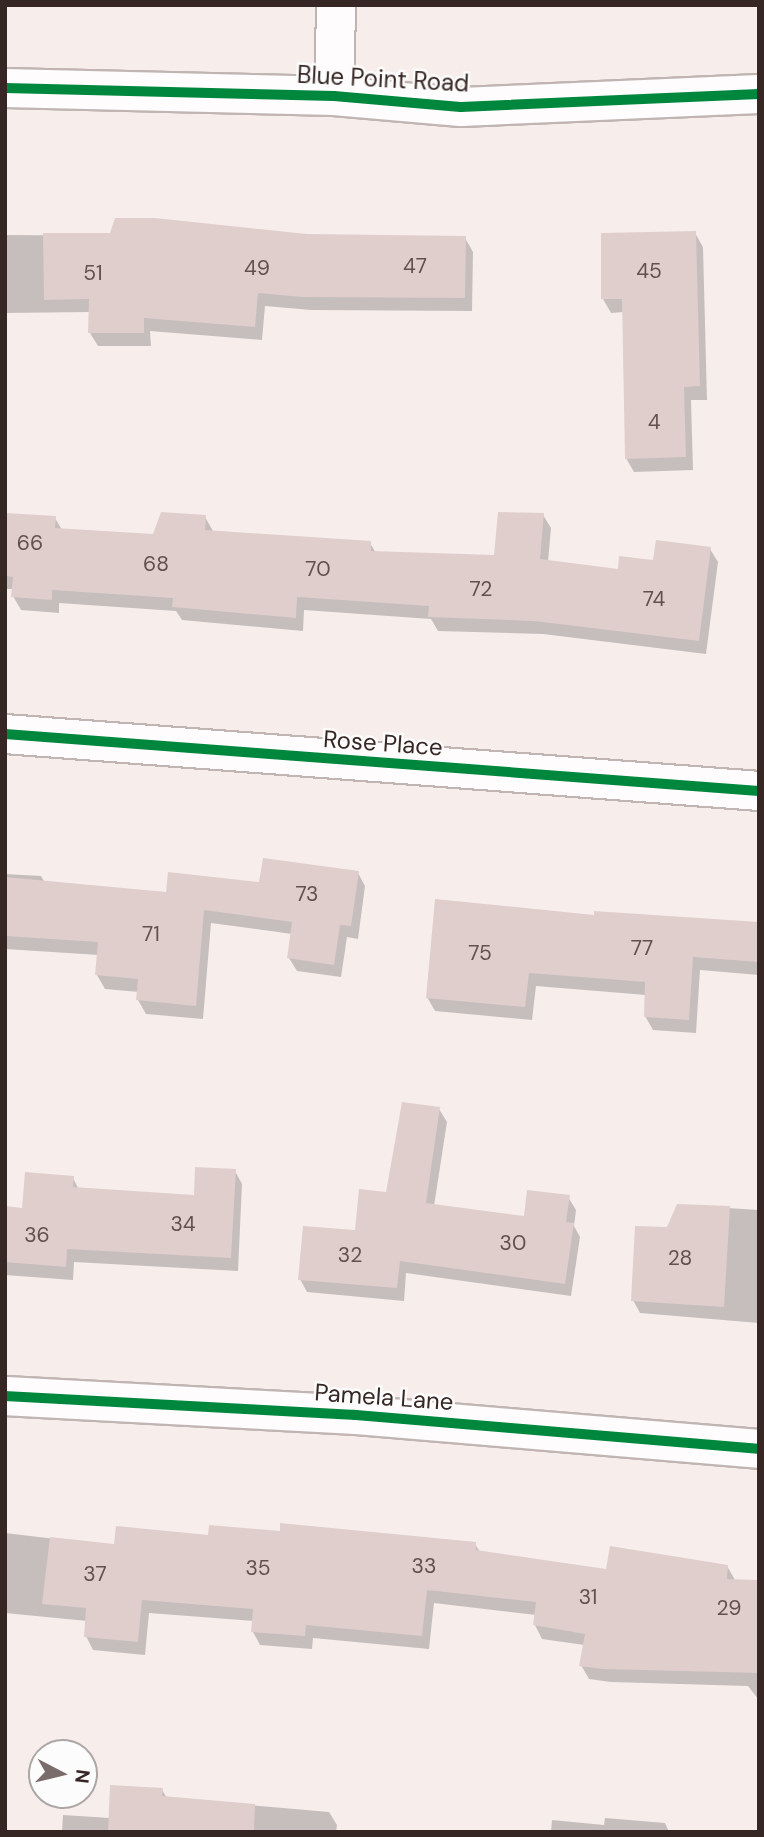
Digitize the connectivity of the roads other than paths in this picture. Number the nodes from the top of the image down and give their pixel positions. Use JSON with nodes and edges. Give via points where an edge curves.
{"nodes":[{"id":1,"x":336,"y":5,"type":"edge"},
{"id":2,"x":5,"y":88,"type":"edge"},
{"id":3,"x":759,"y":94,"type":"edge"},
{"id":4,"x":334,"y":96,"type":"junction"},
{"id":5,"x":5,"y":734,"type":"edge"},
{"id":6,"x":759,"y":791,"type":"edge"},
{"id":7,"x":5,"y":1396,"type":"edge"},
{"id":8,"x":759,"y":1449,"type":"edge"}],
"edges":[{"from":1,"to":4,"type":"street"},
{"from":2,"to":4,"type":"street","name":"Blue Point Road"},
{"from":3,"to":4,"type":"street","name":"Blue Point Road","via":[[461,107]]},
{"from":5,"to":6,"type":"street","name":"Rose Place"},
{"from":7,"to":8,"type":"street","name":"Pamela Lane","via":[[355,1415]]}]}
